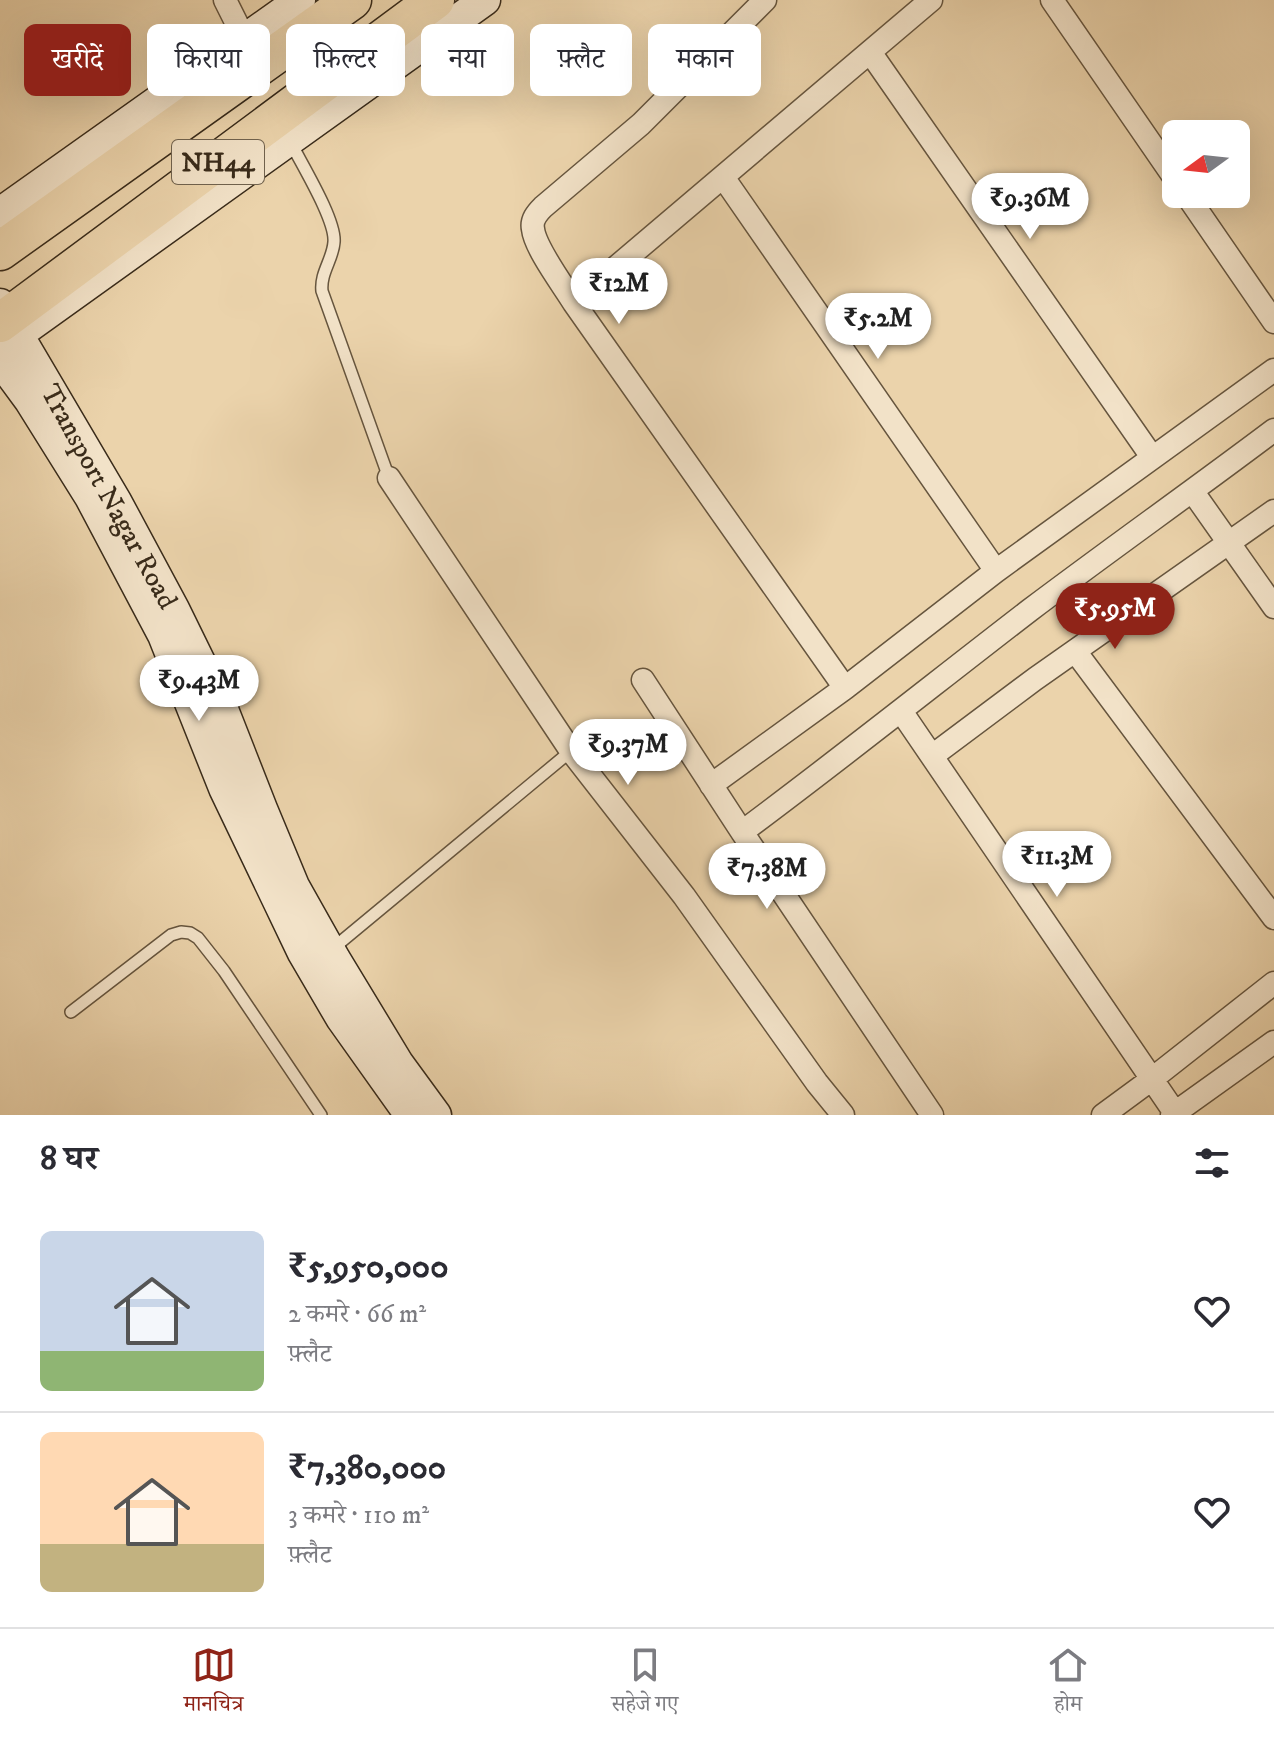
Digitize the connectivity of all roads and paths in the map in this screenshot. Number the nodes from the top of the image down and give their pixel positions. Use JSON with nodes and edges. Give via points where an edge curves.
{"nodes":[{"id":1,"x":225,"y":0,"type":"edge"},
{"id":2,"x":300,"y":0,"type":"edge"},
{"id":3,"x":352,"y":0,"type":"edge"},
{"id":4,"x":435,"y":0,"type":"edge"},
{"id":5,"x":485,"y":0,"type":"edge"},
{"id":6,"x":765,"y":0,"type":"edge"},
{"id":7,"x":931,"y":0,"type":"edge"},
{"id":8,"x":1052,"y":0,"type":"edge"},
{"id":9,"x":237,"y":24,"type":"edge"},
{"id":10,"x":267,"y":24,"type":"edge"},
{"id":11,"x":870,"y":52,"type":"junction"},
{"id":12,"x":166,"y":96,"type":"edge"},
{"id":13,"x":289,"y":139,"type":"junction"},
{"id":14,"x":1162,"y":160,"type":"edge"},
{"id":15,"x":723,"y":177,"type":"junction"},
{"id":16,"x":1196,"y":208,"type":"edge"},
{"id":17,"x":0,"y":213,"type":"edge"},
{"id":18,"x":0,"y":251,"type":"edge"},
{"id":19,"x":574,"y":303,"type":"junction"},
{"id":20,"x":1274,"y":322,"type":"edge"},
{"id":21,"x":5,"y":325,"type":"edge"},
{"id":22,"x":0,"y":360,"type":"edge"},
{"id":23,"x":1274,"y":370,"type":"edge"},
{"id":24,"x":1274,"y":430,"type":"edge"},
{"id":25,"x":1152,"y":457,"type":"junction"},
{"id":26,"x":389,"y":478,"type":"joint"},
{"id":27,"x":1193,"y":492,"type":"junction"},
{"id":28,"x":1274,"y":511,"type":"edge"},
{"id":29,"x":1229,"y":544,"type":"junction"},
{"id":30,"x":996,"y":571,"type":"junction"},
{"id":31,"x":1274,"y":607,"type":"edge"},
{"id":32,"x":1075,"y":651,"type":"junction"},
{"id":33,"x":643,"y":680,"type":"dead end"},
{"id":34,"x":845,"y":688,"type":"junction"},
{"id":35,"x":901,"y":711,"type":"junction"},
{"id":36,"x":571,"y":751,"type":"junction"},
{"id":37,"x":932,"y":756,"type":"junction"},
{"id":38,"x":711,"y":785,"type":"junction"},
{"id":39,"x":742,"y":832,"type":"junction"},
{"id":40,"x":1274,"y":918,"type":"edge"},
{"id":41,"x":331,"y":950,"type":"junction"},
{"id":42,"x":1274,"y":983,"type":"edge"},
{"id":43,"x":71,"y":1012,"type":"dead end"},
{"id":44,"x":1274,"y":1042,"type":"edge"},
{"id":45,"x":1152,"y":1079,"type":"junction"},
{"id":46,"x":1174,"y":1114,"type":"edge"},
{"id":47,"x":321,"y":1115,"type":"edge"},
{"id":48,"x":410,"y":1115,"type":"edge"},
{"id":49,"x":436,"y":1115,"type":"edge"},
{"id":50,"x":843,"y":1115,"type":"edge"},
{"id":51,"x":932,"y":1115,"type":"edge"},
{"id":52,"x":1103,"y":1115,"type":"edge"}],
"edges":[{"from":1,"to":9,"type":"street"},
{"from":2,"to":10,"type":"main road"},
{"from":3,"to":18,"type":"highway","number":"NH44"},
{"from":4,"to":21,"type":"highway","number":"NH44"},
{"from":5,"to":13,"type":"main road"},
{"from":6,"to":19,"type":"street","via":[[641,124],[535,216],[537,243]]},
{"from":7,"to":11,"type":"street"},
{"from":8,"to":14,"type":"street"},
{"from":11,"to":15,"type":"street"},
{"from":11,"to":25,"type":"street"},
{"from":12,"to":17,"type":"main road"},
{"from":13,"to":21,"type":"main road"},
{"from":13,"to":26,"type":"lane","via":[[334,236],[322,291]]},
{"from":15,"to":19,"type":"street"},
{"from":15,"to":30,"type":"street"},
{"from":16,"to":20,"type":"street"},
{"from":19,"to":34,"type":"street"},
{"from":21,"to":41,"type":"main road","name":"Transport Nagar Road","via":[[116,501],[174,609],[222,707],[294,886]]},
{"from":22,"to":48,"type":"main road","name":"Transport Nagar Road","via":[[90,497],[163,635],[224,788],[303,953],[341,1018]]},
{"from":23,"to":25,"type":"street"},
{"from":24,"to":27,"type":"street"},
{"from":25,"to":30,"type":"street"},
{"from":26,"to":36,"type":"street"},
{"from":27,"to":29,"type":"street"},
{"from":27,"to":35,"type":"street"},
{"from":28,"to":29,"type":"street"},
{"from":29,"to":31,"type":"street"},
{"from":29,"to":32,"type":"street"},
{"from":30,"to":34,"type":"street"},
{"from":32,"to":37,"type":"street"},
{"from":32,"to":40,"type":"street"},
{"from":33,"to":38,"type":"street"},
{"from":34,"to":38,"type":"street"},
{"from":35,"to":37,"type":"street"},
{"from":35,"to":39,"type":"street"},
{"from":36,"to":41,"type":"lane"},
{"from":36,"to":50,"type":"street"},
{"from":37,"to":45,"type":"street"},
{"from":38,"to":39,"type":"street"},
{"from":39,"to":51,"type":"street"},
{"from":41,"to":49,"type":"main road","name":"Transport Nagar Road","via":[[398,1063]]},
{"from":42,"to":45,"type":"street"},
{"from":43,"to":47,"type":"lane","via":[[171,935],[190,933],[224,971]]},
{"from":44,"to":46,"type":"street"},
{"from":45,"to":46,"type":"street"},
{"from":45,"to":52,"type":"street"}]}
